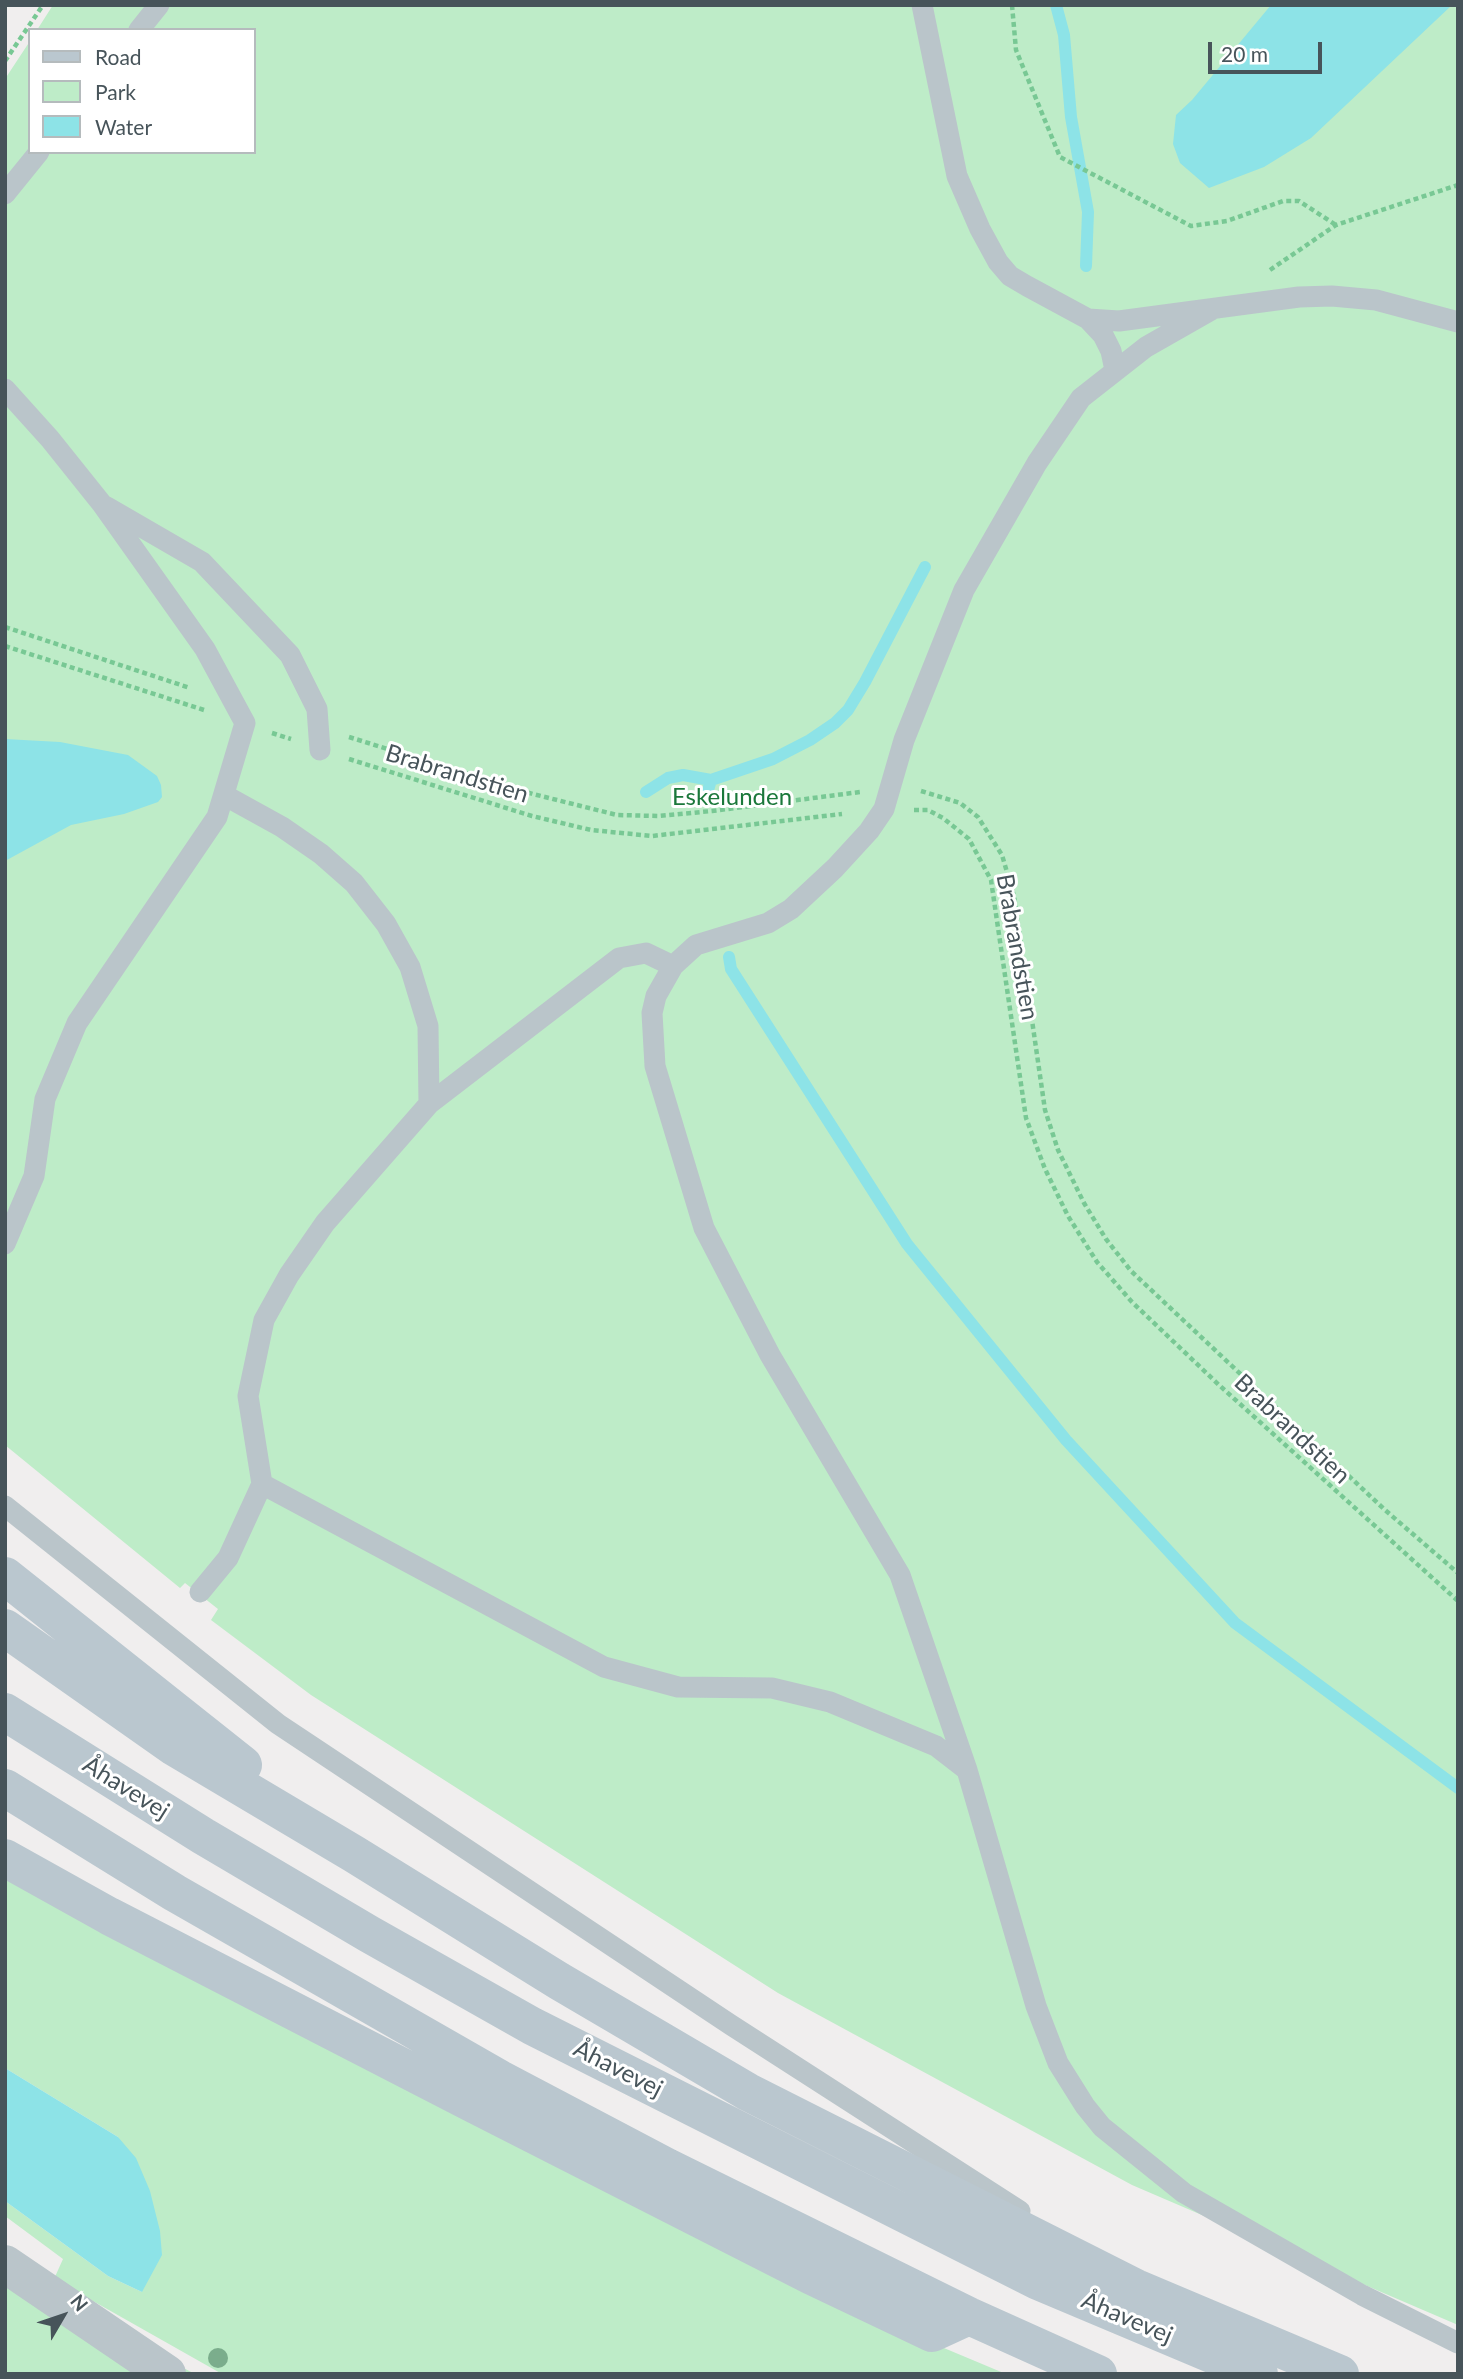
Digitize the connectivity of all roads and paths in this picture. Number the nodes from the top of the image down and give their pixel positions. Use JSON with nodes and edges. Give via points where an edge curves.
{"nodes":[{"id":1,"x":43,"y":5,"type":"edge"},
{"id":2,"x":159,"y":5,"type":"edge"},
{"id":3,"x":922,"y":5,"type":"edge"},
{"id":4,"x":1012,"y":5,"type":"edge"},
{"id":5,"x":141,"y":28,"type":"edge"},
{"id":6,"x":5,"y":61,"type":"edge"},
{"id":7,"x":37,"y":154,"type":"edge"},
{"id":8,"x":1458,"y":185,"type":"edge"},
{"id":9,"x":5,"y":194,"type":"edge"},
{"id":10,"x":1336,"y":225,"type":"junction"},
{"id":11,"x":1268,"y":271,"type":"dead end"},
{"id":12,"x":1211,"y":310,"type":"junction"},
{"id":13,"x":1088,"y":319,"type":"junction"},
{"id":14,"x":1458,"y":322,"type":"edge"},
{"id":15,"x":1115,"y":370,"type":"junction"},
{"id":16,"x":5,"y":389,"type":"edge"},
{"id":17,"x":102,"y":504,"type":"junction"},
{"id":18,"x":5,"y":627,"type":"edge"},
{"id":19,"x":5,"y":646,"type":"edge"},
{"id":20,"x":235,"y":703,"type":"junction"},
{"id":21,"x":245,"y":723,"type":"junction"},
{"id":22,"x":318,"y":727,"type":"junction"},
{"id":23,"x":320,"y":750,"type":"junction"},
{"id":24,"x":223,"y":795,"type":"junction"},
{"id":25,"x":887,"y":799,"type":"junction"},
{"id":26,"x":673,"y":966,"type":"junction"},
{"id":27,"x":429,"y":1104,"type":"junction"},
{"id":28,"x":5,"y":1244,"type":"edge"},
{"id":29,"x":261,"y":1483,"type":"junction"},
{"id":30,"x":5,"y":1506,"type":"edge"},
{"id":31,"x":1458,"y":1573,"type":"edge"},
{"id":32,"x":5,"y":1576,"type":"edge"},
{"id":33,"x":200,"y":1592,"type":"dead end"},
{"id":34,"x":1458,"y":1601,"type":"edge"},
{"id":35,"x":5,"y":1628,"type":"edge"},
{"id":36,"x":5,"y":1712,"type":"edge"},
{"id":37,"x":967,"y":1770,"type":"junction"},
{"id":38,"x":5,"y":1788,"type":"edge"},
{"id":39,"x":354,"y":1854,"type":"junction"},
{"id":40,"x":5,"y":1858,"type":"edge"},
{"id":41,"x":5,"y":2264,"type":"edge"},
{"id":42,"x":1136,"y":2288,"type":"junction"},
{"id":43,"x":969,"y":2316,"type":"junction"},
{"id":44,"x":1458,"y":2343,"type":"edge"},
{"id":45,"x":167,"y":2374,"type":"edge"},
{"id":46,"x":1098,"y":2374,"type":"edge"},
{"id":47,"x":1259,"y":2374,"type":"edge"},
{"id":48,"x":1340,"y":2374,"type":"edge"}],
"edges":[{"from":1,"to":6,"type":"path"},
{"from":2,"to":5,"type":"lane"},
{"from":3,"to":13,"type":"lane","via":[[957,176],[980,229],[1010,276]]},
{"from":4,"to":10,"type":"path","via":[[1016,50],[1060,158],[1191,226],[1227,221],[1283,201],[1299,201]]},
{"from":7,"to":9,"type":"lane"},
{"from":8,"to":10,"type":"path"},
{"from":10,"to":11,"type":"path"},
{"from":12,"to":13,"type":"lane","via":[[1119,321]]},
{"from":12,"to":14,"type":"lane","via":[[1332,296],[1376,300]]},
{"from":12,"to":15,"type":"lane"},
{"from":13,"to":15,"type":"lane","via":[[1103,335]]},
{"from":15,"to":25,"type":"lane","via":[[1081,398],[1037,463],[964,590],[904,740]]},
{"from":16,"to":17,"type":"lane"},
{"from":17,"to":20,"type":"lane","via":[[205,649]]},
{"from":17,"to":22,"type":"lane","via":[[202,562],[290,655],[317,709]]},
{"from":18,"to":20,"type":"path"},
{"from":19,"to":21,"type":"path","name":"Brabrandstien"},
{"from":20,"to":21,"type":"lane"},
{"from":21,"to":23,"type":"path","name":"Brabrandstien"},
{"from":21,"to":24,"type":"lane"},
{"from":22,"to":23,"type":"lane"},
{"from":22,"to":25,"type":"path","via":[[533,794],[617,815]]},
{"from":23,"to":25,"type":"path","name":"Brabrandstien","via":[[532,816],[592,830],[653,836]]},
{"from":24,"to":27,"type":"lane","via":[[321,854],[354,883],[386,924],[410,967],[428,1026]]},
{"from":24,"to":28,"type":"lane","via":[[217,817],[77,1023],[45,1099],[34,1176]]},
{"from":25,"to":26,"type":"lane","via":[[869,831],[791,909],[768,923],[696,945]]},
{"from":25,"to":31,"type":"path","via":[[925,792],[960,803],[978,817],[1002,855],[1014,896],[1045,1110],[1058,1150],[1106,1239],[1131,1271]]},
{"from":25,"to":34,"type":"path","name":"Brabrandstien","via":[[943,818],[969,839],[991,880],[1026,1118],[1068,1216],[1097,1262],[1219,1385]]},
{"from":26,"to":27,"type":"lane","via":[[646,953],[619,958]]},
{"from":26,"to":37,"type":"lane","via":[[652,1013],[655,1066],[705,1228],[770,1355],[900,1574]]},
{"from":27,"to":29,"type":"lane","via":[[325,1223],[264,1320],[248,1396]]},
{"from":29,"to":33,"type":"lane","via":[[228,1558]]},
{"from":29,"to":37,"type":"lane","via":[[604,1667],[678,1687],[772,1688],[830,1702],[936,1746]]},
{"from":30,"to":42,"type":"lane","via":[[278,1724]]},
{"from":32,"to":39,"type":"main road"},
{"from":35,"to":39,"type":"main road","via":[[174,1747]]},
{"from":36,"to":47,"type":"main road","name":"Åhavevej","via":[[203,1836],[532,2026],[1038,2281]]},
{"from":37,"to":44,"type":"lane","via":[[1036,2006],[1058,2063],[1084,2106],[1102,2127],[1195,2200],[1362,2295]]},
{"from":38,"to":43,"type":"main road","via":[[500,2079]]},
{"from":39,"to":42,"type":"main road","via":[[748,2092]]},
{"from":40,"to":43,"type":"main road","via":[[472,2103],[907,2322],[932,2333]]},
{"from":41,"to":45,"type":"street"},
{"from":42,"to":48,"type":"main road"},
{"from":43,"to":46,"type":"main road"}]}
